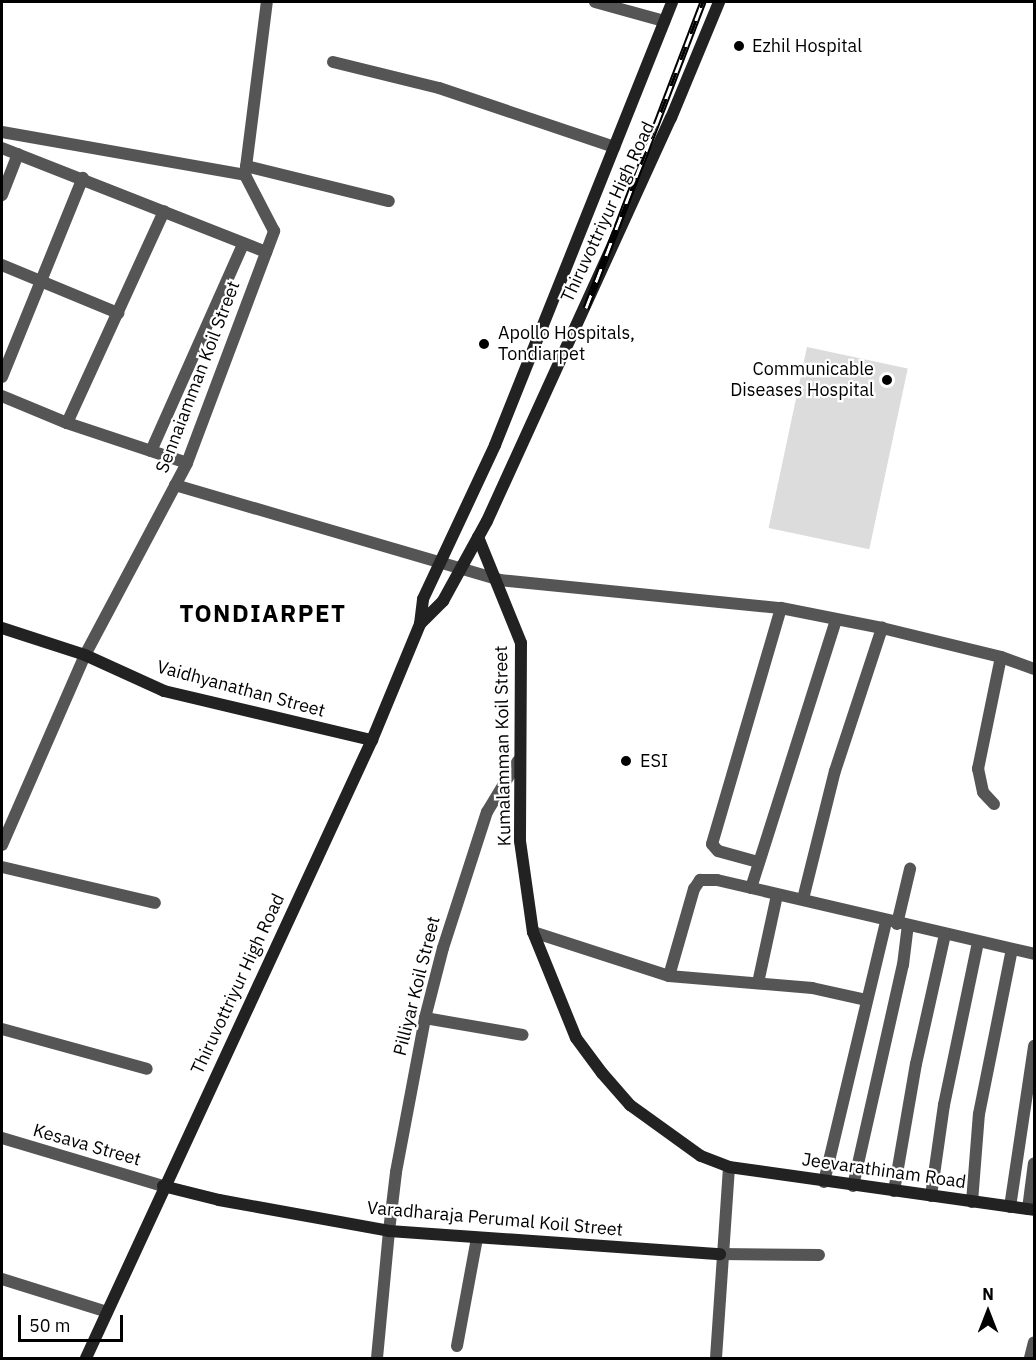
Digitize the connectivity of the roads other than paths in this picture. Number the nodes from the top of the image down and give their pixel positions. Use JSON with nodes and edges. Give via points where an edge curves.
{"nodes":[{"id":1,"x":267,"y":2,"type":"edge"},
{"id":2,"x":595,"y":2,"type":"edge"},
{"id":3,"x":672,"y":2,"type":"edge"},
{"id":4,"x":719,"y":2,"type":"edge"},
{"id":5,"x":664,"y":21,"type":"junction"},
{"id":6,"x":333,"y":62,"type":"dead end"},
{"id":7,"x":2,"y":132,"type":"edge"},
{"id":8,"x":614,"y":147,"type":"junction"},
{"id":9,"x":2,"y":148,"type":"edge"},
{"id":10,"x":18,"y":154,"type":"junction"},
{"id":11,"x":246,"y":171,"type":"junction"},
{"id":12,"x":83,"y":178,"type":"junction"},
{"id":13,"x":2,"y":195,"type":"edge"},
{"id":14,"x":389,"y":201,"type":"dead end"},
{"id":15,"x":164,"y":211,"type":"junction"},
{"id":16,"x":243,"y":244,"type":"junction"},
{"id":17,"x":266,"y":252,"type":"junction"},
{"id":18,"x":2,"y":265,"type":"edge"},
{"id":19,"x":41,"y":282,"type":"junction"},
{"id":20,"x":118,"y":313,"type":"junction"},
{"id":21,"x":2,"y":377,"type":"edge"},
{"id":22,"x":2,"y":396,"type":"edge"},
{"id":23,"x":67,"y":423,"type":"junction"},
{"id":24,"x":151,"y":451,"type":"junction"},
{"id":25,"x":187,"y":463,"type":"junction"},
{"id":26,"x":175,"y":485,"type":"junction"},
{"id":27,"x":478,"y":537,"type":"junction"},
{"id":28,"x":440,"y":565,"type":"junction"},
{"id":29,"x":460,"y":571,"type":"junction"},
{"id":30,"x":498,"y":580,"type":"junction"},
{"id":31,"x":781,"y":608,"type":"junction"},
{"id":32,"x":836,"y":620,"type":"junction"},
{"id":33,"x":420,"y":624,"type":"junction"},
{"id":34,"x":2,"y":628,"type":"edge"},
{"id":35,"x":882,"y":628,"type":"junction"},
{"id":36,"x":85,"y":655,"type":"junction"},
{"id":37,"x":1001,"y":657,"type":"junction"},
{"id":38,"x":1035,"y":669,"type":"edge"},
{"id":39,"x":372,"y":740,"type":"junction"},
{"id":40,"x":518,"y":761,"type":"junction"},
{"id":41,"x":994,"y":804,"type":"dead end"},
{"id":42,"x":2,"y":845,"type":"edge"},
{"id":43,"x":758,"y":862,"type":"junction"},
{"id":44,"x":2,"y":867,"type":"edge"},
{"id":45,"x":910,"y":869,"type":"dead end"},
{"id":46,"x":751,"y":888,"type":"junction"},
{"id":47,"x":777,"y":895,"type":"junction"},
{"id":48,"x":803,"y":899,"type":"junction"},
{"id":49,"x":155,"y":903,"type":"dead end"},
{"id":50,"x":897,"y":924,"type":"junction"},
{"id":51,"x":533,"y":932,"type":"junction"},
{"id":52,"x":945,"y":934,"type":"junction"},
{"id":53,"x":978,"y":942,"type":"junction"},
{"id":54,"x":1012,"y":949,"type":"junction"},
{"id":55,"x":1035,"y":954,"type":"edge"},
{"id":56,"x":669,"y":976,"type":"junction"},
{"id":57,"x":758,"y":983,"type":"junction"},
{"id":58,"x":866,"y":1000,"type":"junction"},
{"id":59,"x":425,"y":1018,"type":"junction"},
{"id":60,"x":2,"y":1029,"type":"edge"},
{"id":61,"x":522,"y":1035,"type":"dead end"},
{"id":62,"x":1035,"y":1046,"type":"edge"},
{"id":63,"x":147,"y":1069,"type":"dead end"},
{"id":64,"x":2,"y":1138,"type":"edge"},
{"id":65,"x":1035,"y":1163,"type":"edge"},
{"id":66,"x":729,"y":1167,"type":"junction"},
{"id":67,"x":824,"y":1182,"type":"junction"},
{"id":68,"x":163,"y":1186,"type":"junction"},
{"id":69,"x":853,"y":1186,"type":"junction"},
{"id":70,"x":894,"y":1191,"type":"junction"},
{"id":71,"x":931,"y":1196,"type":"junction"},
{"id":72,"x":972,"y":1202,"type":"junction"},
{"id":73,"x":1010,"y":1207,"type":"junction"},
{"id":74,"x":1031,"y":1209,"type":"edge"},
{"id":75,"x":389,"y":1231,"type":"junction"},
{"id":76,"x":477,"y":1238,"type":"junction"},
{"id":77,"x":720,"y":1254,"type":"junction"},
{"id":78,"x":819,"y":1255,"type":"dead end"},
{"id":79,"x":2,"y":1279,"type":"edge"},
{"id":80,"x":107,"y":1312,"type":"junction"},
{"id":81,"x":1035,"y":1342,"type":"edge"},
{"id":82,"x":457,"y":1346,"type":"dead end"},
{"id":83,"x":86,"y":1359,"type":"edge"},
{"id":84,"x":377,"y":1359,"type":"edge"},
{"id":85,"x":716,"y":1359,"type":"edge"},
{"id":86,"x":1030,"y":1359,"type":"edge"}],
"edges":[{"from":1,"to":11,"type":"street"},
{"from":2,"to":5,"type":"street"},
{"from":3,"to":5,"type":"main road","name":"Thiruvottriyur High Road"},
{"from":4,"to":27,"type":"main road","name":"Thiruvottriyur High Road","via":[[671,118]]},
{"from":5,"to":8,"type":"main road","name":"Thiruvottriyur High Road"},
{"from":6,"to":8,"type":"street","via":[[439,88]]},
{"from":7,"to":11,"type":"street"},
{"from":8,"to":28,"type":"main road","name":"Thiruvottriyur High Road","via":[[495,445]]},
{"from":9,"to":10,"type":"street"},
{"from":10,"to":12,"type":"street"},
{"from":10,"to":13,"type":"street"},
{"from":11,"to":14,"type":"street"},
{"from":11,"to":17,"type":"street","name":"Sennaiamman Koil Street","via":[[274,231]]},
{"from":12,"to":15,"type":"street"},
{"from":12,"to":19,"type":"street"},
{"from":15,"to":16,"type":"street"},
{"from":15,"to":20,"type":"street"},
{"from":16,"to":17,"type":"street"},
{"from":16,"to":24,"type":"street"},
{"from":17,"to":25,"type":"street","name":"Sennaiamman Koil Street"},
{"from":18,"to":19,"type":"street"},
{"from":19,"to":20,"type":"street"},
{"from":19,"to":21,"type":"street"},
{"from":20,"to":23,"type":"street"},
{"from":22,"to":23,"type":"street"},
{"from":23,"to":24,"type":"street"},
{"from":24,"to":25,"type":"street"},
{"from":25,"to":26,"type":"street","name":"Sennaiamman Koil Street"},
{"from":26,"to":28,"type":"street"},
{"from":26,"to":36,"type":"street","name":"Sennaiamman Koil Street"},
{"from":27,"to":29,"type":"main road","name":"Thiruvottriyur High Road"},
{"from":27,"to":30,"type":"main road","name":"Kumalamman Koil Street"},
{"from":28,"to":29,"type":"street"},
{"from":28,"to":33,"type":"main road","name":"Thiruvottriyur High Road","via":[[423,600]]},
{"from":29,"to":30,"type":"street"},
{"from":29,"to":33,"type":"main road","name":"Thiruvottriyur High Road","via":[[443,601]]},
{"from":30,"to":31,"type":"street"},
{"from":30,"to":40,"type":"main road","name":"Kumalamman Koil Street","via":[[521,643]]},
{"from":31,"to":32,"type":"street"},
{"from":31,"to":43,"type":"street","via":[[712,844],[718,851]]},
{"from":32,"to":35,"type":"street"},
{"from":32,"to":43,"type":"street","via":[[815,696]]},
{"from":33,"to":39,"type":"main road","name":"Thiruvottriyur High Road"},
{"from":34,"to":36,"type":"main road","name":"Vaidhyanathan Street"},
{"from":35,"to":37,"type":"street"},
{"from":35,"to":48,"type":"street","via":[[835,771]]},
{"from":36,"to":39,"type":"main road","name":"Vaidhyanathan Street","via":[[164,691]]},
{"from":36,"to":42,"type":"street","name":"Sennaiamman Koil Street"},
{"from":37,"to":38,"type":"street"},
{"from":37,"to":41,"type":"street","via":[[978,769],[984,792]]},
{"from":39,"to":68,"type":"main road","name":"Thiruvottriyur High Road"},
{"from":40,"to":51,"type":"main road","name":"Kumalamman Koil Street","via":[[520,842]]},
{"from":40,"to":59,"type":"street","name":"Pilliyar Koil Street","via":[[487,812],[463,880]]},
{"from":43,"to":46,"type":"street"},
{"from":44,"to":49,"type":"street"},
{"from":45,"to":50,"type":"street"},
{"from":46,"to":47,"type":"street"},
{"from":46,"to":56,"type":"street","via":[[700,880]]},
{"from":47,"to":48,"type":"street"},
{"from":47,"to":57,"type":"street"},
{"from":48,"to":50,"type":"street"},
{"from":50,"to":52,"type":"street"},
{"from":50,"to":58,"type":"street"},
{"from":50,"to":69,"type":"street"},
{"from":51,"to":56,"type":"street"},
{"from":51,"to":66,"type":"main road","name":"Kumalamman Koil Street","via":[[576,1038],[602,1073],[630,1105],[700,1156]]},
{"from":52,"to":53,"type":"street"},
{"from":52,"to":70,"type":"street","via":[[916,1064]]},
{"from":53,"to":54,"type":"street"},
{"from":53,"to":71,"type":"street","via":[[944,1105]]},
{"from":54,"to":55,"type":"street"},
{"from":54,"to":72,"type":"street","via":[[979,1114]]},
{"from":56,"to":57,"type":"street"},
{"from":57,"to":58,"type":"street","via":[[812,988]]},
{"from":58,"to":67,"type":"street"},
{"from":59,"to":61,"type":"street"},
{"from":59,"to":75,"type":"street","name":"Pilliyar Koil Street"},
{"from":60,"to":63,"type":"street"},
{"from":62,"to":73,"type":"street"},
{"from":64,"to":68,"type":"street","name":"Kesava Street"},
{"from":65,"to":74,"type":"street"},
{"from":66,"to":67,"type":"main road","name":"Jeevarathinam Road"},
{"from":66,"to":77,"type":"street"},
{"from":67,"to":69,"type":"main road","name":"Jeevarathinam Road"},
{"from":68,"to":75,"type":"main road","name":"Varadharaja Perumal Koil Street"},
{"from":68,"to":80,"type":"main road","name":"Thiruvottriyur High Road"},
{"from":69,"to":70,"type":"main road","name":"Jeevarathinam Road"},
{"from":70,"to":71,"type":"main road","name":"Jeevarathinam Road"},
{"from":71,"to":72,"type":"main road","name":"Jeevarathinam Road"},
{"from":72,"to":73,"type":"main road","name":"Jeevarathinam Road"},
{"from":73,"to":74,"type":"main road","name":"Jeevarathinam Road"},
{"from":75,"to":76,"type":"main road","name":"Varadharaja Perumal Koil Street"},
{"from":75,"to":84,"type":"street","name":"Pilliyar Koil Street"},
{"from":76,"to":77,"type":"main road","name":"Varadharaja Perumal Koil Street"},
{"from":76,"to":82,"type":"street"},
{"from":77,"to":78,"type":"street"},
{"from":77,"to":85,"type":"street"},
{"from":79,"to":80,"type":"street"},
{"from":80,"to":83,"type":"main road","name":"Thiruvottriyur High Road"},
{"from":81,"to":86,"type":"street"}]}
